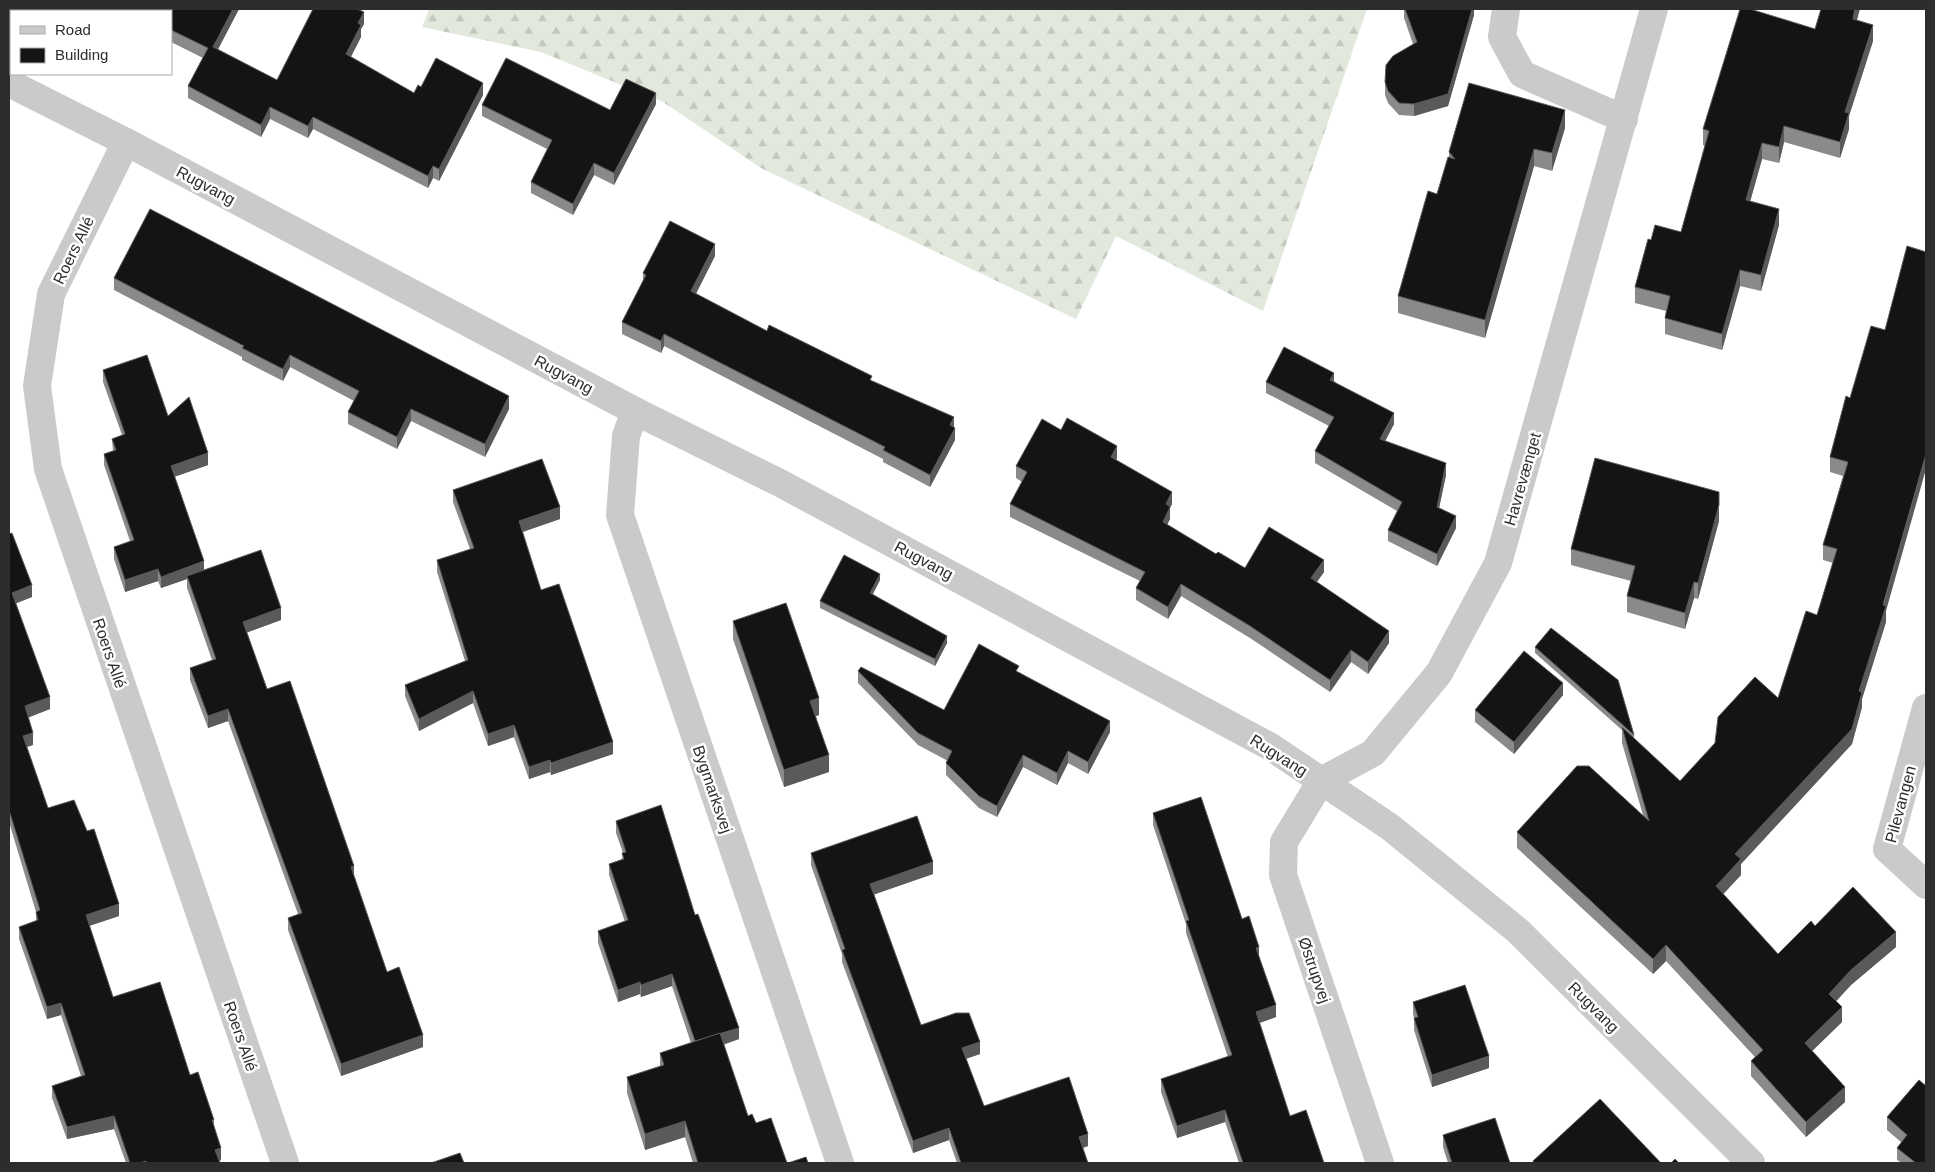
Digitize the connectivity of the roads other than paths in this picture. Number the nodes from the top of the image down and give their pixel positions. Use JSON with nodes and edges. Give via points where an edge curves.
{"nodes":[{"id":1,"x":1506,"y":9,"type":"edge"},
{"id":2,"x":1654,"y":9,"type":"edge"},
{"id":3,"x":9,"y":83,"type":"edge"},
{"id":4,"x":1624,"y":119,"type":"junction"},
{"id":5,"x":126,"y":142,"type":"junction"},
{"id":6,"x":635,"y":411,"type":"junction"},
{"id":7,"x":1926,"y":708,"type":"edge"},
{"id":8,"x":1321,"y":782,"type":"junction"},
{"id":9,"x":1926,"y":885,"type":"edge"},
{"id":10,"x":285,"y":1163,"type":"edge"},
{"id":11,"x":840,"y":1163,"type":"edge"},
{"id":12,"x":1380,"y":1163,"type":"edge"},
{"id":13,"x":1751,"y":1163,"type":"edge"}],
"edges":[{"from":1,"to":4,"type":"street","via":[[1502,37],[1522,74]]},
{"from":2,"to":4,"type":"street","name":"Havrevænget"},
{"from":3,"to":5,"type":"street","name":"Rugvang"},
{"from":4,"to":8,"type":"street","name":"Havrevænget","via":[[1498,563],[1439,673],[1373,754]]},
{"from":5,"to":6,"type":"street","name":"Rugvang"},
{"from":5,"to":10,"type":"street","name":"Roers Allé","via":[[51,294],[37,386],[48,469]]},
{"from":6,"to":8,"type":"street","name":"Rugvang","via":[[780,483],[1254,738]]},
{"from":6,"to":11,"type":"street","name":"Bygmarksvej","via":[[626,436],[620,515]]},
{"from":7,"to":9,"type":"street","name":"Pilevangen","via":[[1887,849]]},
{"from":8,"to":12,"type":"street","name":"Østrupvej","via":[[1284,842],[1283,875]]},
{"from":8,"to":13,"type":"street","name":"Rugvang","via":[[1390,827],[1518,931]]}]}
